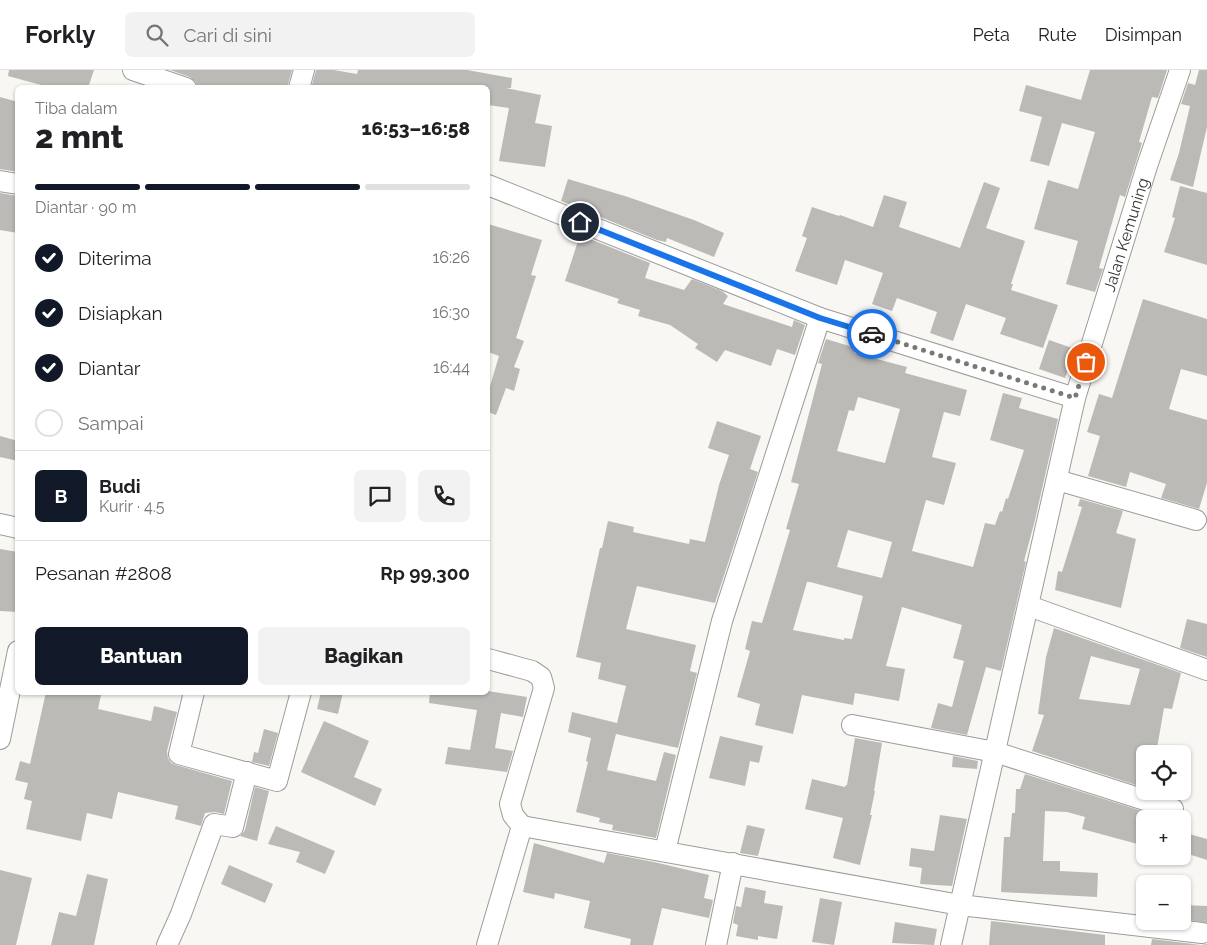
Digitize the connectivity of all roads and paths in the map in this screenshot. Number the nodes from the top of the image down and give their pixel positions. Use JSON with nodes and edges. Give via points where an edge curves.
{"nodes":[{"id":1,"x":133,"y":70,"type":"edge"},
{"id":2,"x":304,"y":70,"type":"edge"},
{"id":3,"x":1180,"y":70,"type":"edge"},
{"id":4,"x":177,"y":85,"type":"edge"},
{"id":5,"x":300,"y":85,"type":"edge"},
{"id":6,"x":0,"y":181,"type":"edge"},
{"id":7,"x":15,"y":184,"type":"edge"},
{"id":8,"x":490,"y":185,"type":"edge"},
{"id":9,"x":820,"y":318,"type":"junction"},
{"id":10,"x":1075,"y":398,"type":"junction"},
{"id":11,"x":1057,"y":480,"type":"junction"},
{"id":12,"x":1196,"y":520,"type":"dead end"},
{"id":13,"x":0,"y":524,"type":"edge"},
{"id":14,"x":15,"y":527,"type":"edge"},
{"id":15,"x":1029,"y":606,"type":"junction"},
{"id":16,"x":490,"y":660,"type":"edge"},
{"id":17,"x":15,"y":666,"type":"edge"},
{"id":18,"x":1207,"y":670,"type":"edge"},
{"id":19,"x":193,"y":695,"type":"edge"},
{"id":20,"x":300,"y":695,"type":"edge"},
{"id":21,"x":852,"y":725,"type":"dead end"},
{"id":22,"x":0,"y":739,"type":"edge"},
{"id":23,"x":995,"y":752,"type":"junction"},
{"id":24,"x":248,"y":772,"type":"junction"},
{"id":25,"x":1173,"y":809,"type":"dead end"},
{"id":26,"x":522,"y":826,"type":"junction"},
{"id":27,"x":665,"y":850,"type":"junction"},
{"id":28,"x":733,"y":863,"type":"junction"},
{"id":29,"x":960,"y":905,"type":"junction"},
{"id":30,"x":1202,"y":932,"type":"dead end"},
{"id":31,"x":167,"y":945,"type":"edge"},
{"id":32,"x":487,"y":945,"type":"edge"},
{"id":33,"x":716,"y":945,"type":"edge"},
{"id":34,"x":951,"y":945,"type":"edge"}],
"edges":[{"from":1,"to":4,"type":"street"},
{"from":2,"to":5,"type":"street"},
{"from":3,"to":10,"type":"street","name":"Jalan Kemuning"},
{"from":6,"to":7,"type":"street"},
{"from":8,"to":9,"type":"street"},
{"from":9,"to":10,"type":"street"},
{"from":9,"to":27,"type":"street","via":[[722,621]]},
{"from":10,"to":11,"type":"street","name":"Jalan Kemuning"},
{"from":11,"to":12,"type":"street"},
{"from":11,"to":15,"type":"street","name":"Jalan Kemuning"},
{"from":13,"to":14,"type":"street"},
{"from":15,"to":18,"type":"street"},
{"from":15,"to":23,"type":"street","name":"Jalan Kemuning"},
{"from":16,"to":26,"type":"street","via":[[532,671],[541,678],[544,688],[510,804],[513,815]]},
{"from":17,"to":22,"type":"street"},
{"from":19,"to":24,"type":"street","via":[[179,754]]},
{"from":20,"to":24,"type":"street","via":[[278,781]]},
{"from":21,"to":23,"type":"street"},
{"from":23,"to":25,"type":"street"},
{"from":23,"to":29,"type":"street","name":"Jalan Kemuning"},
{"from":24,"to":31,"type":"street","via":[[233,827],[214,824]]},
{"from":26,"to":27,"type":"street"},
{"from":26,"to":32,"type":"street"},
{"from":27,"to":28,"type":"street"},
{"from":28,"to":29,"type":"street"},
{"from":28,"to":33,"type":"street"},
{"from":29,"to":30,"type":"street"},
{"from":29,"to":34,"type":"street","name":"Jalan Kemuning"}]}
